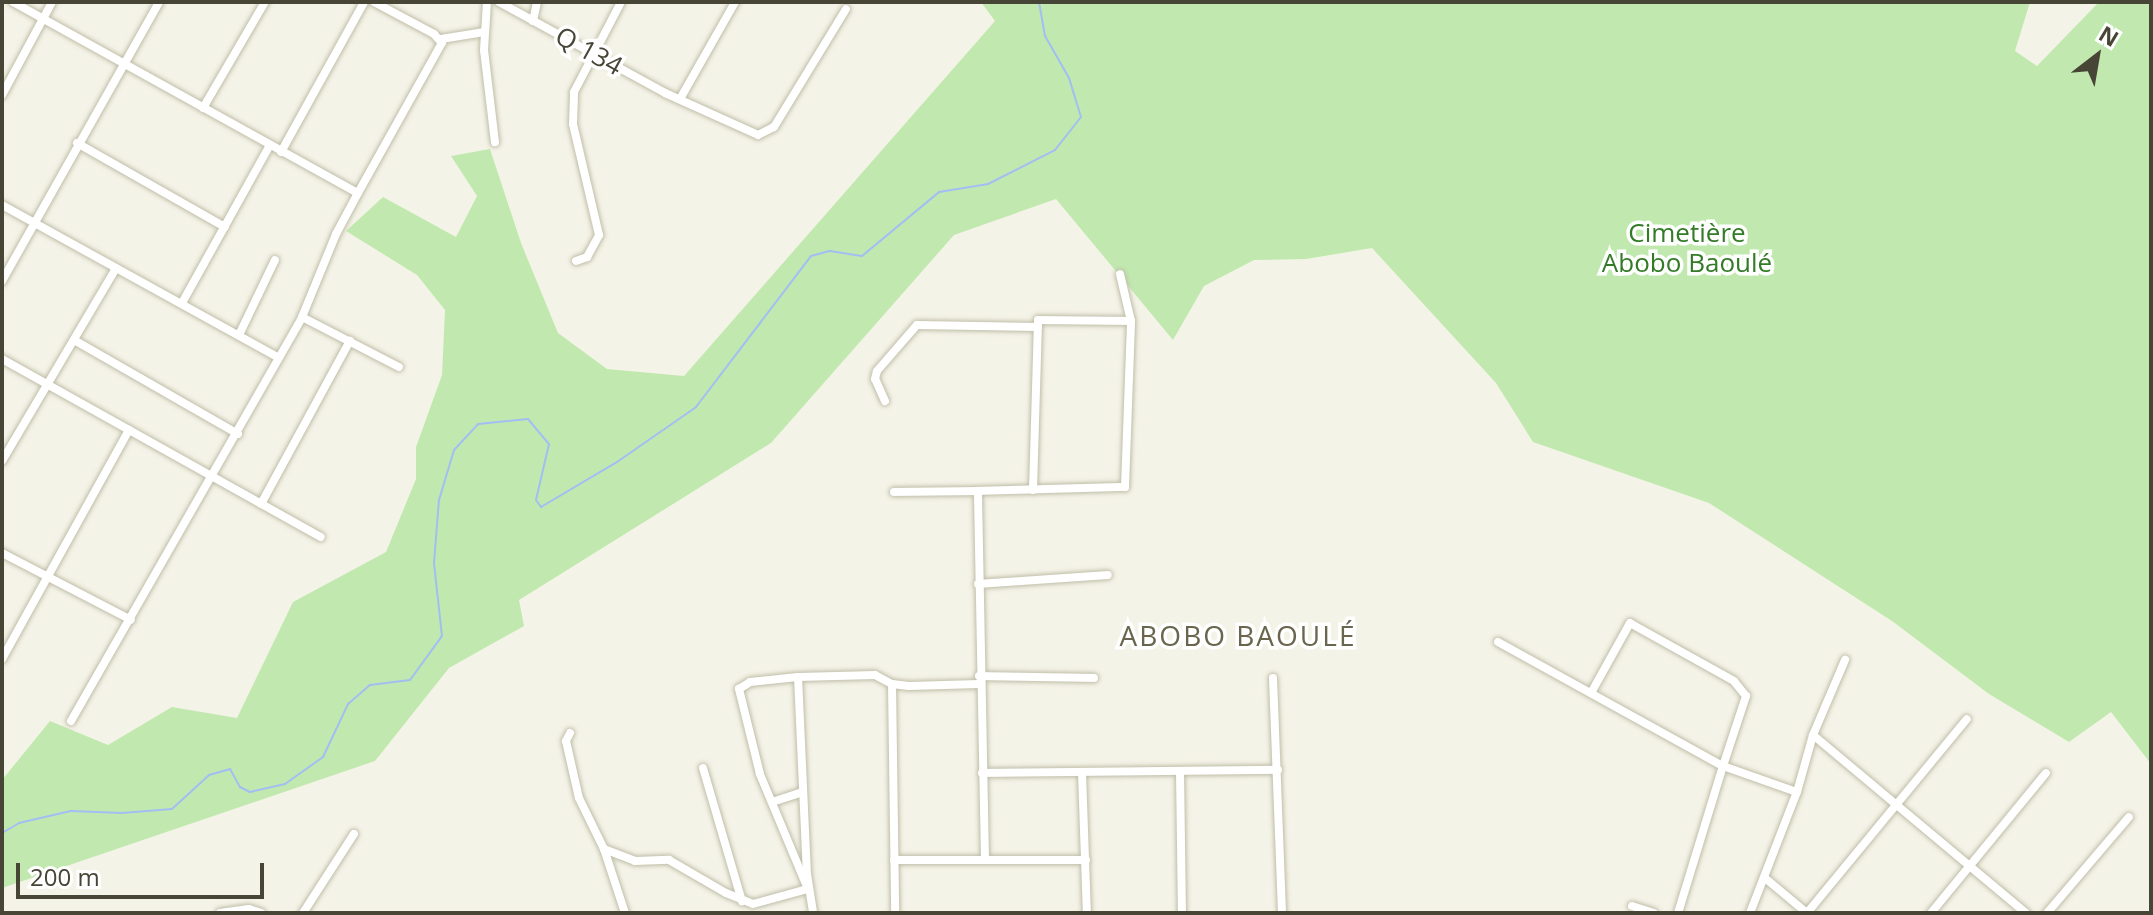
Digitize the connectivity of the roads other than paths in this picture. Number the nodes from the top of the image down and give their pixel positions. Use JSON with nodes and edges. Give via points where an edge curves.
{"nodes":[{"id":1,"x":13,"y":2,"type":"edge"},
{"id":2,"x":52,"y":2,"type":"edge"},
{"id":3,"x":159,"y":2,"type":"edge"},
{"id":4,"x":265,"y":2,"type":"edge"},
{"id":5,"x":364,"y":2,"type":"edge"},
{"id":6,"x":374,"y":2,"type":"edge"},
{"id":7,"x":487,"y":2,"type":"edge"},
{"id":8,"x":499,"y":2,"type":"edge"},
{"id":9,"x":537,"y":2,"type":"edge"},
{"id":10,"x":621,"y":2,"type":"edge"},
{"id":11,"x":735,"y":2,"type":"edge"},
{"id":12,"x":846,"y":9,"type":"dead end"},
{"id":13,"x":43,"y":18,"type":"junction"},
{"id":14,"x":533,"y":21,"type":"junction"},
{"id":15,"x":484,"y":32,"type":"junction"},
{"id":16,"x":441,"y":39,"type":"junction"},
{"id":17,"x":595,"y":55,"type":"junction"},
{"id":18,"x":124,"y":64,"type":"junction"},
{"id":19,"x":2,"y":95,"type":"edge"},
{"id":20,"x":680,"y":99,"type":"junction"},
{"id":21,"x":203,"y":108,"type":"junction"},
{"id":22,"x":495,"y":142,"type":"dead end"},
{"id":23,"x":77,"y":143,"type":"junction"},
{"id":24,"x":270,"y":145,"type":"junction"},
{"id":25,"x":281,"y":152,"type":"junction"},
{"id":26,"x":358,"y":193,"type":"junction"},
{"id":27,"x":2,"y":205,"type":"edge"},
{"id":28,"x":33,"y":222,"type":"junction"},
{"id":29,"x":225,"y":227,"type":"junction"},
{"id":30,"x":275,"y":260,"type":"dead end"},
{"id":31,"x":576,"y":261,"type":"dead end"},
{"id":32,"x":116,"y":268,"type":"junction"},
{"id":33,"x":1120,"y":274,"type":"dead end"},
{"id":34,"x":2,"y":281,"type":"edge"},
{"id":35,"x":182,"y":303,"type":"junction"},
{"id":36,"x":302,"y":317,"type":"junction"},
{"id":37,"x":1131,"y":321,"type":"junction"},
{"id":38,"x":1038,"y":327,"type":"junction"},
{"id":39,"x":239,"y":335,"type":"junction"},
{"id":40,"x":74,"y":340,"type":"junction"},
{"id":41,"x":350,"y":341,"type":"junction"},
{"id":42,"x":279,"y":358,"type":"junction"},
{"id":43,"x":2,"y":359,"type":"edge"},
{"id":44,"x":399,"y":367,"type":"dead end"},
{"id":45,"x":47,"y":384,"type":"junction"},
{"id":46,"x":885,"y":401,"type":"dead end"},
{"id":47,"x":129,"y":430,"type":"junction"},
{"id":48,"x":238,"y":434,"type":"junction"},
{"id":49,"x":2,"y":461,"type":"edge"},
{"id":50,"x":213,"y":477,"type":"junction"},
{"id":51,"x":1033,"y":490,"type":"junction"},
{"id":52,"x":978,"y":491,"type":"junction"},
{"id":53,"x":894,"y":492,"type":"dead end"},
{"id":54,"x":261,"y":504,"type":"junction"},
{"id":55,"x":321,"y":537,"type":"dead end"},
{"id":56,"x":2,"y":553,"type":"edge"},
{"id":57,"x":1108,"y":575,"type":"dead end"},
{"id":58,"x":47,"y":577,"type":"junction"},
{"id":59,"x":978,"y":584,"type":"junction"},
{"id":60,"x":131,"y":620,"type":"junction"},
{"id":61,"x":1498,"y":642,"type":"dead end"},
{"id":62,"x":2,"y":659,"type":"edge"},
{"id":63,"x":1845,"y":660,"type":"dead end"},
{"id":64,"x":798,"y":677,"type":"junction"},
{"id":65,"x":1094,"y":678,"type":"dead end"},
{"id":66,"x":1273,"y":678,"type":"dead end"},
{"id":67,"x":979,"y":680,"type":"junction"},
{"id":68,"x":892,"y":684,"type":"junction"},
{"id":69,"x":1591,"y":693,"type":"junction"},
{"id":70,"x":1967,"y":719,"type":"dead end"},
{"id":71,"x":71,"y":721,"type":"dead end"},
{"id":72,"x":570,"y":733,"type":"dead end"},
{"id":73,"x":1813,"y":735,"type":"junction"},
{"id":74,"x":1723,"y":766,"type":"junction"},
{"id":75,"x":703,"y":768,"type":"dead end"},
{"id":76,"x":1278,"y":770,"type":"junction"},
{"id":77,"x":1180,"y":772,"type":"junction"},
{"id":78,"x":982,"y":773,"type":"junction"},
{"id":79,"x":1082,"y":773,"type":"junction"},
{"id":80,"x":2046,"y":773,"type":"dead end"},
{"id":81,"x":802,"y":792,"type":"junction"},
{"id":82,"x":1797,"y":792,"type":"junction"},
{"id":83,"x":772,"y":802,"type":"junction"},
{"id":84,"x":1896,"y":804,"type":"junction"},
{"id":85,"x":2129,"y":817,"type":"dead end"},
{"id":86,"x":354,"y":834,"type":"dead end"},
{"id":87,"x":604,"y":849,"type":"junction"},
{"id":88,"x":627,"y":858,"type":"junction"},
{"id":89,"x":894,"y":860,"type":"junction"},
{"id":90,"x":985,"y":860,"type":"junction"},
{"id":91,"x":1086,"y":860,"type":"junction"},
{"id":92,"x":1970,"y":866,"type":"junction"},
{"id":93,"x":1765,"y":878,"type":"junction"},
{"id":94,"x":614,"y":879,"type":"junction"},
{"id":95,"x":808,"y":889,"type":"junction"},
{"id":96,"x":742,"y":901,"type":"junction"},
{"id":97,"x":1632,"y":906,"type":"dead end"},
{"id":98,"x":220,"y":913,"type":"edge"},
{"id":99,"x":261,"y":913,"type":"edge"},
{"id":100,"x":303,"y":913,"type":"edge"},
{"id":101,"x":625,"y":913,"type":"edge"},
{"id":102,"x":813,"y":913,"type":"edge"},
{"id":103,"x":895,"y":913,"type":"edge"},
{"id":104,"x":1087,"y":913,"type":"edge"},
{"id":105,"x":1182,"y":913,"type":"edge"},
{"id":106,"x":1282,"y":913,"type":"edge"},
{"id":107,"x":1654,"y":913,"type":"edge"},
{"id":108,"x":1678,"y":913,"type":"edge"},
{"id":109,"x":1750,"y":913,"type":"edge"},
{"id":110,"x":1807,"y":913,"type":"edge"},
{"id":111,"x":1931,"y":913,"type":"edge"},
{"id":112,"x":2026,"y":913,"type":"edge"},
{"id":113,"x":2047,"y":913,"type":"edge"}],
"edges":[{"from":1,"to":13,"type":"street"},
{"from":2,"to":13,"type":"street"},
{"from":3,"to":18,"type":"street"},
{"from":4,"to":21,"type":"street"},
{"from":5,"to":25,"type":"street"},
{"from":6,"to":16,"type":"street"},
{"from":7,"to":15,"type":"street"},
{"from":8,"to":14,"type":"street","name":"Q 134"},
{"from":9,"to":14,"type":"street"},
{"from":10,"to":17,"type":"street"},
{"from":11,"to":20,"type":"street"},
{"from":12,"to":20,"type":"street","name":"Q 134","via":[[768,132],[749,133]]},
{"from":13,"to":18,"type":"street"},
{"from":13,"to":19,"type":"street"},
{"from":14,"to":17,"type":"street","name":"Q 134"},
{"from":15,"to":16,"type":"street"},
{"from":15,"to":22,"type":"street"},
{"from":16,"to":26,"type":"street","via":[[441,48]]},
{"from":17,"to":20,"type":"street","name":"Q 134"},
{"from":17,"to":31,"type":"street","via":[[574,92],[573,124],[599,235],[587,257]]},
{"from":18,"to":21,"type":"street"},
{"from":18,"to":23,"type":"street"},
{"from":21,"to":24,"type":"street"},
{"from":23,"to":28,"type":"street"},
{"from":23,"to":29,"type":"street"},
{"from":24,"to":25,"type":"street"},
{"from":24,"to":29,"type":"street"},
{"from":25,"to":26,"type":"street"},
{"from":26,"to":36,"type":"street"},
{"from":27,"to":28,"type":"street"},
{"from":28,"to":32,"type":"street"},
{"from":28,"to":34,"type":"street"},
{"from":29,"to":35,"type":"street"},
{"from":30,"to":39,"type":"street"},
{"from":32,"to":35,"type":"street"},
{"from":32,"to":40,"type":"street"},
{"from":33,"to":37,"type":"street"},
{"from":35,"to":39,"type":"street"},
{"from":36,"to":41,"type":"street"},
{"from":36,"to":42,"type":"street"},
{"from":37,"to":38,"type":"street","via":[[1038,320]]},
{"from":37,"to":51,"type":"street","via":[[1125,487]]},
{"from":38,"to":46,"type":"street","via":[[917,325],[877,371]]},
{"from":38,"to":51,"type":"street"},
{"from":39,"to":42,"type":"street"},
{"from":40,"to":45,"type":"street"},
{"from":40,"to":48,"type":"street"},
{"from":41,"to":44,"type":"street"},
{"from":41,"to":54,"type":"street"},
{"from":42,"to":48,"type":"street"},
{"from":43,"to":45,"type":"street"},
{"from":45,"to":47,"type":"street"},
{"from":45,"to":49,"type":"street"},
{"from":47,"to":50,"type":"street"},
{"from":47,"to":58,"type":"street"},
{"from":48,"to":50,"type":"street"},
{"from":50,"to":54,"type":"street"},
{"from":50,"to":60,"type":"street"},
{"from":51,"to":52,"type":"street"},
{"from":52,"to":53,"type":"street"},
{"from":52,"to":59,"type":"street"},
{"from":54,"to":55,"type":"street"},
{"from":56,"to":58,"type":"street"},
{"from":57,"to":59,"type":"street"},
{"from":58,"to":60,"type":"street"},
{"from":58,"to":62,"type":"street"},
{"from":59,"to":67,"type":"street"},
{"from":60,"to":71,"type":"street"},
{"from":61,"to":69,"type":"street"},
{"from":63,"to":73,"type":"street"},
{"from":64,"to":68,"type":"street","via":[[875,675]]},
{"from":64,"to":81,"type":"street"},
{"from":64,"to":83,"type":"street","via":[[750,682],[739,689]]},
{"from":65,"to":67,"type":"street"},
{"from":66,"to":76,"type":"street"},
{"from":67,"to":68,"type":"street"},
{"from":67,"to":78,"type":"street"},
{"from":68,"to":89,"type":"street"},
{"from":69,"to":74,"type":"street"},
{"from":69,"to":74,"type":"street","via":[[1627,624],[1636,625],[1745,691]]},
{"from":70,"to":84,"type":"street"},
{"from":72,"to":87,"type":"street","via":[[566,741],[579,798]]},
{"from":73,"to":82,"type":"street"},
{"from":73,"to":84,"type":"street"},
{"from":74,"to":82,"type":"street"},
{"from":74,"to":108,"type":"street"},
{"from":75,"to":96,"type":"street"},
{"from":76,"to":77,"type":"street"},
{"from":76,"to":106,"type":"street"},
{"from":77,"to":79,"type":"street"},
{"from":77,"to":105,"type":"street"},
{"from":78,"to":79,"type":"street"},
{"from":78,"to":90,"type":"street"},
{"from":79,"to":91,"type":"street"},
{"from":80,"to":92,"type":"street"},
{"from":81,"to":83,"type":"street"},
{"from":81,"to":95,"type":"street"},
{"from":82,"to":93,"type":"street"},
{"from":83,"to":95,"type":"street"},
{"from":84,"to":92,"type":"street"},
{"from":84,"to":110,"type":"street"},
{"from":85,"to":113,"type":"street"},
{"from":86,"to":100,"type":"street"},
{"from":87,"to":88,"type":"street"},
{"from":87,"to":94,"type":"street"},
{"from":88,"to":94,"type":"street"},
{"from":88,"to":96,"type":"street","via":[[669,860]]},
{"from":89,"to":90,"type":"street"},
{"from":89,"to":103,"type":"street"},
{"from":90,"to":91,"type":"street"},
{"from":91,"to":104,"type":"street"},
{"from":92,"to":111,"type":"street"},
{"from":92,"to":112,"type":"street"},
{"from":93,"to":109,"type":"street"},
{"from":93,"to":110,"type":"street"},
{"from":94,"to":101,"type":"street"},
{"from":95,"to":96,"type":"street","via":[[764,903]]},
{"from":95,"to":102,"type":"street"},
{"from":97,"to":107,"type":"street"},
{"from":98,"to":99,"type":"street"}]}
